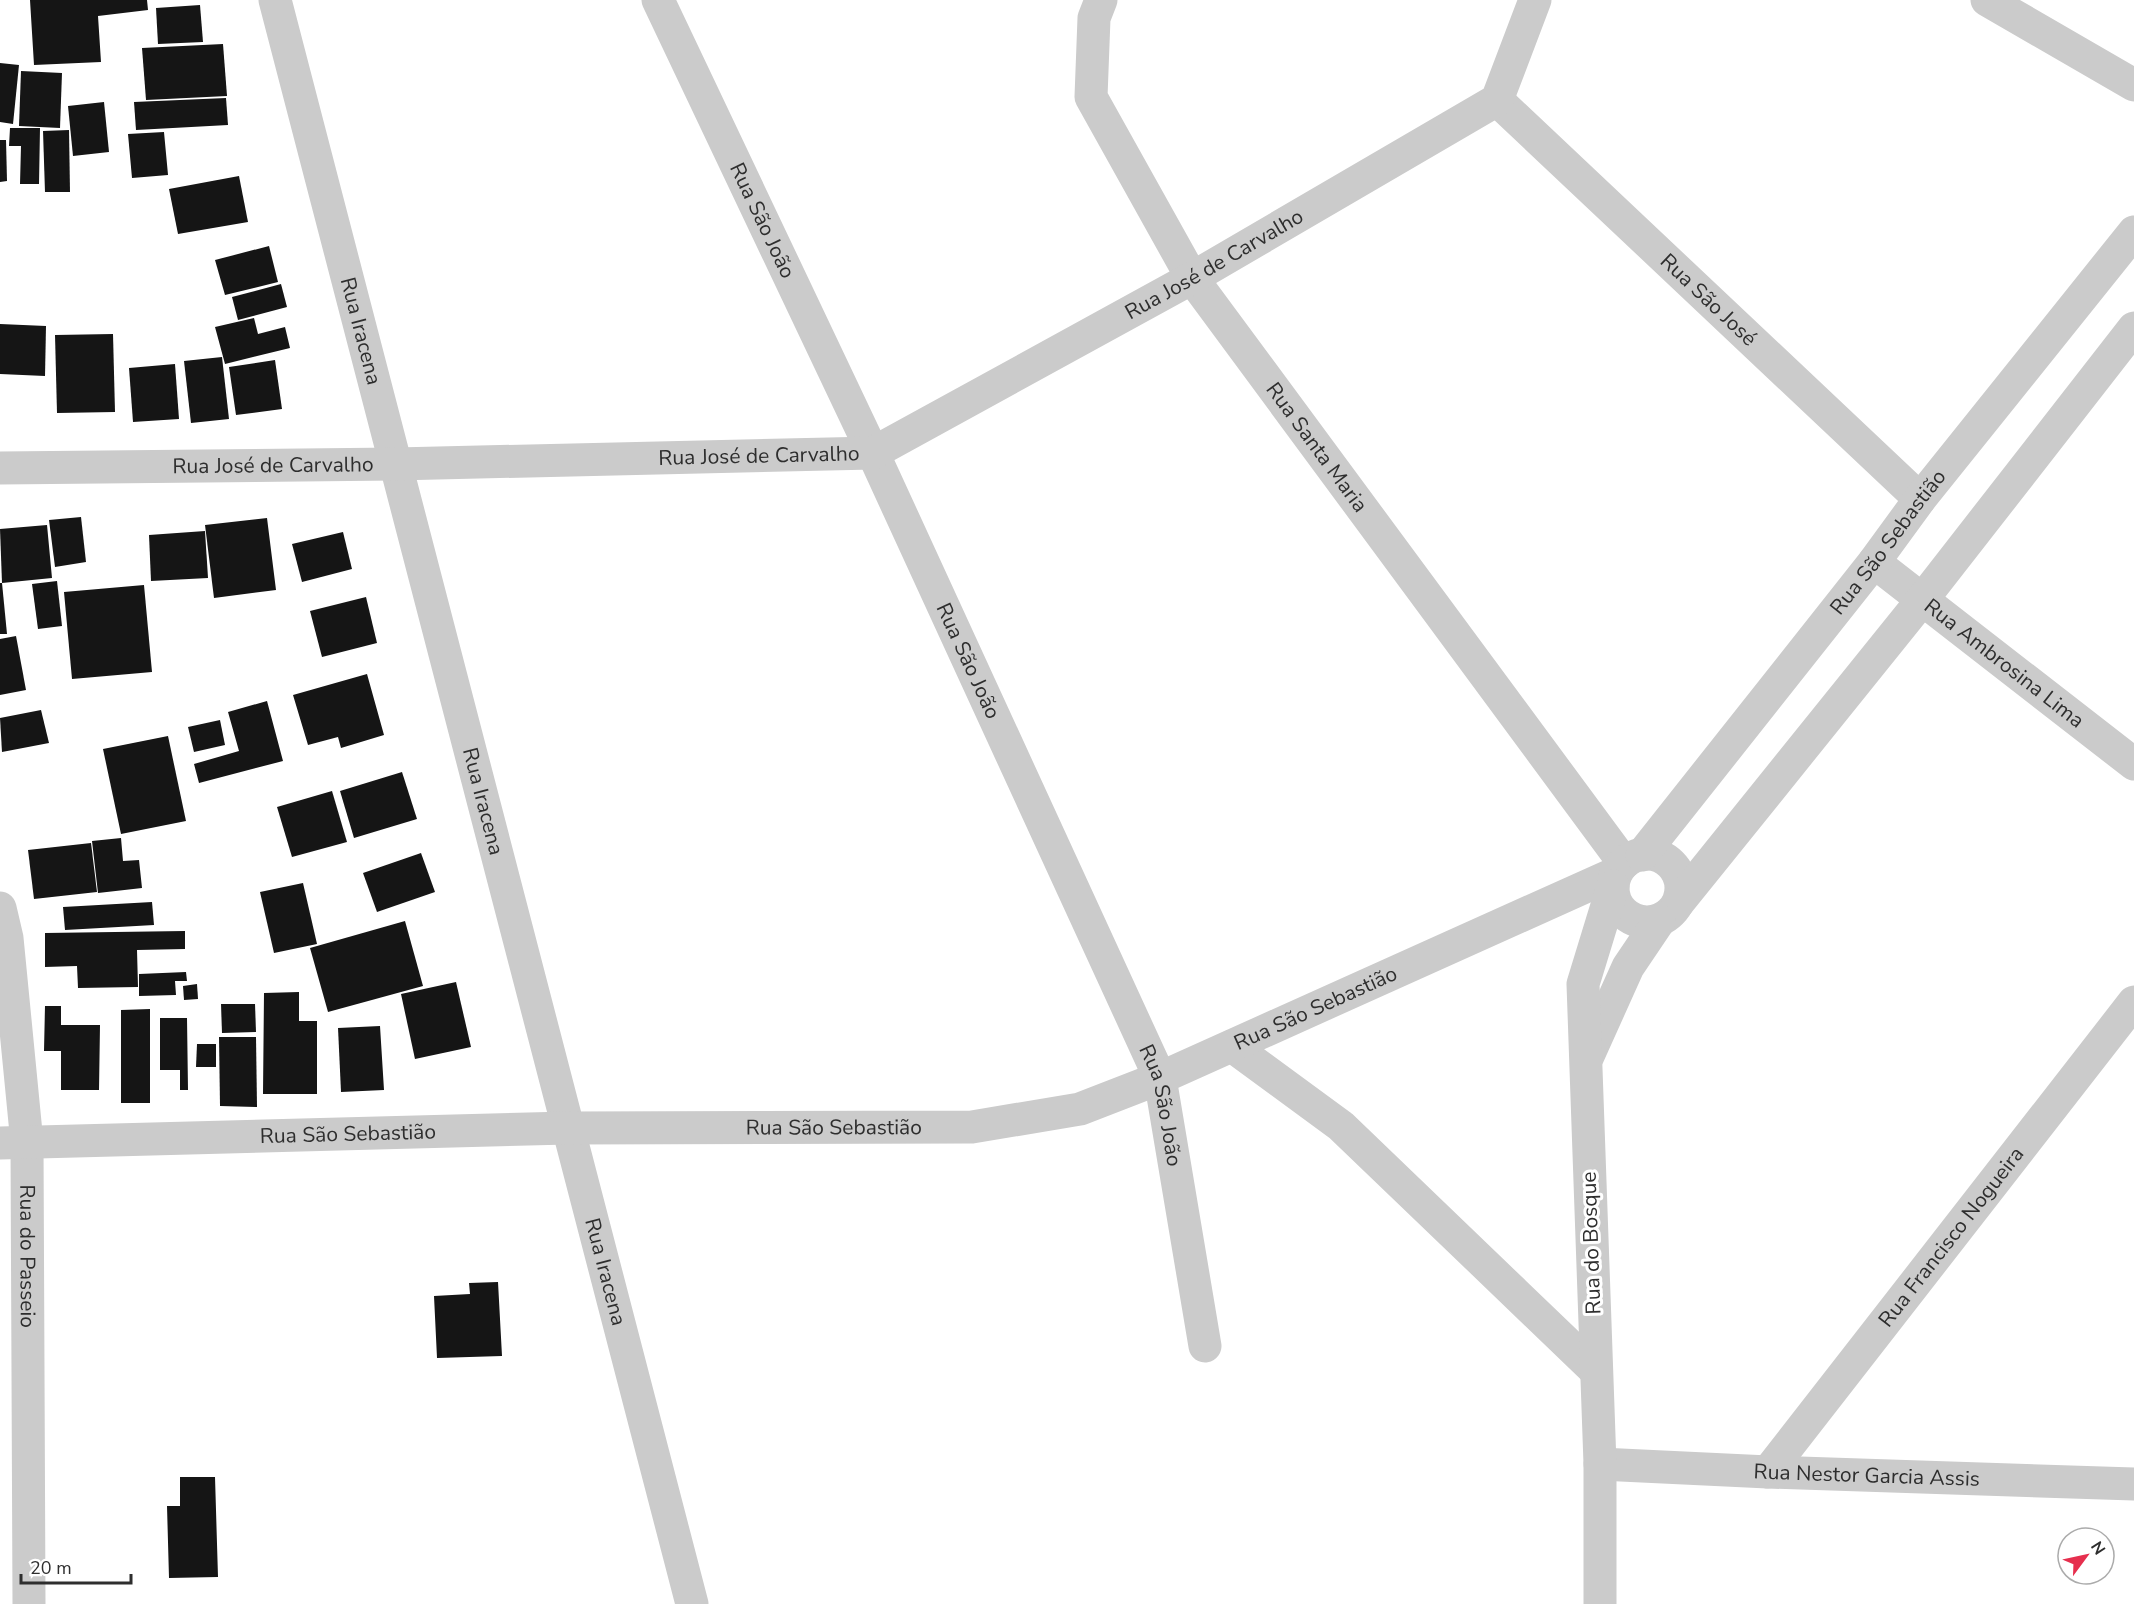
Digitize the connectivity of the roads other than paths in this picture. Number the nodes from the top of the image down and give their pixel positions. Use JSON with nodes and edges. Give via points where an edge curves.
{"nodes":[{"id":1,"x":275,"y":0,"type":"edge"},
{"id":2,"x":658,"y":0,"type":"edge"},
{"id":3,"x":1101,"y":0,"type":"edge"},
{"id":4,"x":1535,"y":0,"type":"edge"},
{"id":5,"x":1987,"y":0,"type":"edge"},
{"id":6,"x":2134,"y":85,"type":"edge"},
{"id":7,"x":1497,"y":100,"type":"junction"},
{"id":8,"x":2134,"y":232,"type":"edge"},
{"id":9,"x":1192,"y":278,"type":"junction"},
{"id":10,"x":2134,"y":328,"type":"edge"},
{"id":11,"x":873,"y":453,"type":"junction"},
{"id":12,"x":396,"y":464,"type":"junction"},
{"id":13,"x":0,"y":468,"type":"edge"},
{"id":14,"x":1920,"y":499,"type":"junction"},
{"id":15,"x":1874,"y":562,"type":"junction"},
{"id":16,"x":1922,"y":600,"type":"junction"},
{"id":17,"x":2134,"y":764,"type":"edge"},
{"id":18,"x":1624,"y":869,"type":"junction"},
{"id":19,"x":0,"y":908,"type":"edge"},
{"id":20,"x":1669,"y":912,"type":"junction"},
{"id":21,"x":2134,"y":1002,"type":"edge"},
{"id":22,"x":1232,"y":1046,"type":"junction"},
{"id":23,"x":1585,"y":1063,"type":"junction"},
{"id":24,"x":1160,"y":1078,"type":"junction"},
{"id":25,"x":568,"y":1128,"type":"junction"},
{"id":26,"x":14,"y":1143,"type":"edge"},
{"id":27,"x":1205,"y":1346,"type":"dead end"},
{"id":28,"x":1596,"y":1371,"type":"junction"},
{"id":29,"x":1600,"y":1464,"type":"junction"},
{"id":30,"x":1768,"y":1472,"type":"junction"},
{"id":31,"x":2134,"y":1484,"type":"edge"},
{"id":32,"x":29,"y":1604,"type":"edge"},
{"id":33,"x":692,"y":1604,"type":"edge"},
{"id":34,"x":1600,"y":1604,"type":"edge"}],
"edges":[{"from":1,"to":12,"type":"street","name":"Rua Iracena"},
{"from":2,"to":11,"type":"street","name":"Rua São João"},
{"from":3,"to":9,"type":"street","name":"Rua Santa Maria","via":[[1094,18],[1091,97]]},
{"from":4,"to":7,"type":"street"},
{"from":5,"to":6,"type":"street"},
{"from":7,"to":9,"type":"street","name":"Rua José de Carvalho"},
{"from":7,"to":14,"type":"street","name":"Rua São José"},
{"from":8,"to":14,"type":"street","name":"Rua São Sebastião"},
{"from":9,"to":11,"type":"street","name":"Rua José de Carvalho"},
{"from":9,"to":18,"type":"street","name":"Rua Santa Maria"},
{"from":10,"to":16,"type":"street"},
{"from":11,"to":12,"type":"street","name":"Rua José de Carvalho"},
{"from":11,"to":24,"type":"street","name":"Rua São João"},
{"from":12,"to":13,"type":"street","name":"Rua José de Carvalho"},
{"from":12,"to":25,"type":"street","name":"Rua Iracena"},
{"from":14,"to":15,"type":"street","name":"Rua São Sebastião"},
{"from":15,"to":16,"type":"street","name":"Rua Ambrosina Lima"},
{"from":15,"to":18,"type":"street","name":"Rua São Sebastião"},
{"from":16,"to":17,"type":"street","name":"Rua Ambrosina Lima"},
{"from":16,"to":20,"type":"street"},
{"from":18,"to":20,"type":"street","via":[[1614,900],[1622,911],[1646,923]]},
{"from":18,"to":20,"type":"street","via":[[1648,854],[1662,856],[1672,865],[1682,890]]},
{"from":18,"to":22,"type":"street","name":"Rua São Sebastião"},
{"from":18,"to":23,"type":"street","name":"Rua do Bosque","via":[[1583,984]]},
{"from":19,"to":26,"type":"street","name":"Rua do Passeio","via":[[7,938]]},
{"from":20,"to":23,"type":"street","via":[[1628,967]]},
{"from":21,"to":30,"type":"street","name":"Rua Francisco Nogueira"},
{"from":22,"to":24,"type":"street","name":"Rua São Sebastião"},
{"from":22,"to":28,"type":"street","via":[[1341,1126]]},
{"from":23,"to":28,"type":"street","name":"Rua do Bosque"},
{"from":24,"to":25,"type":"street","name":"Rua São Sebastião","via":[[1080,1109],[972,1127]]},
{"from":24,"to":27,"type":"street","name":"Rua São João"},
{"from":25,"to":26,"type":"street","name":"Rua São Sebastião"},
{"from":25,"to":33,"type":"street","name":"Rua Iracena"},
{"from":26,"to":32,"type":"street","name":"Rua do Passeio"},
{"from":28,"to":29,"type":"street","name":"Rua do Bosque"},
{"from":29,"to":30,"type":"street","name":"Rua Nestor Garcia Assis"},
{"from":29,"to":34,"type":"street","name":"Rua do Bosque"},
{"from":30,"to":31,"type":"street","name":"Rua Nestor Garcia Assis"}]}
